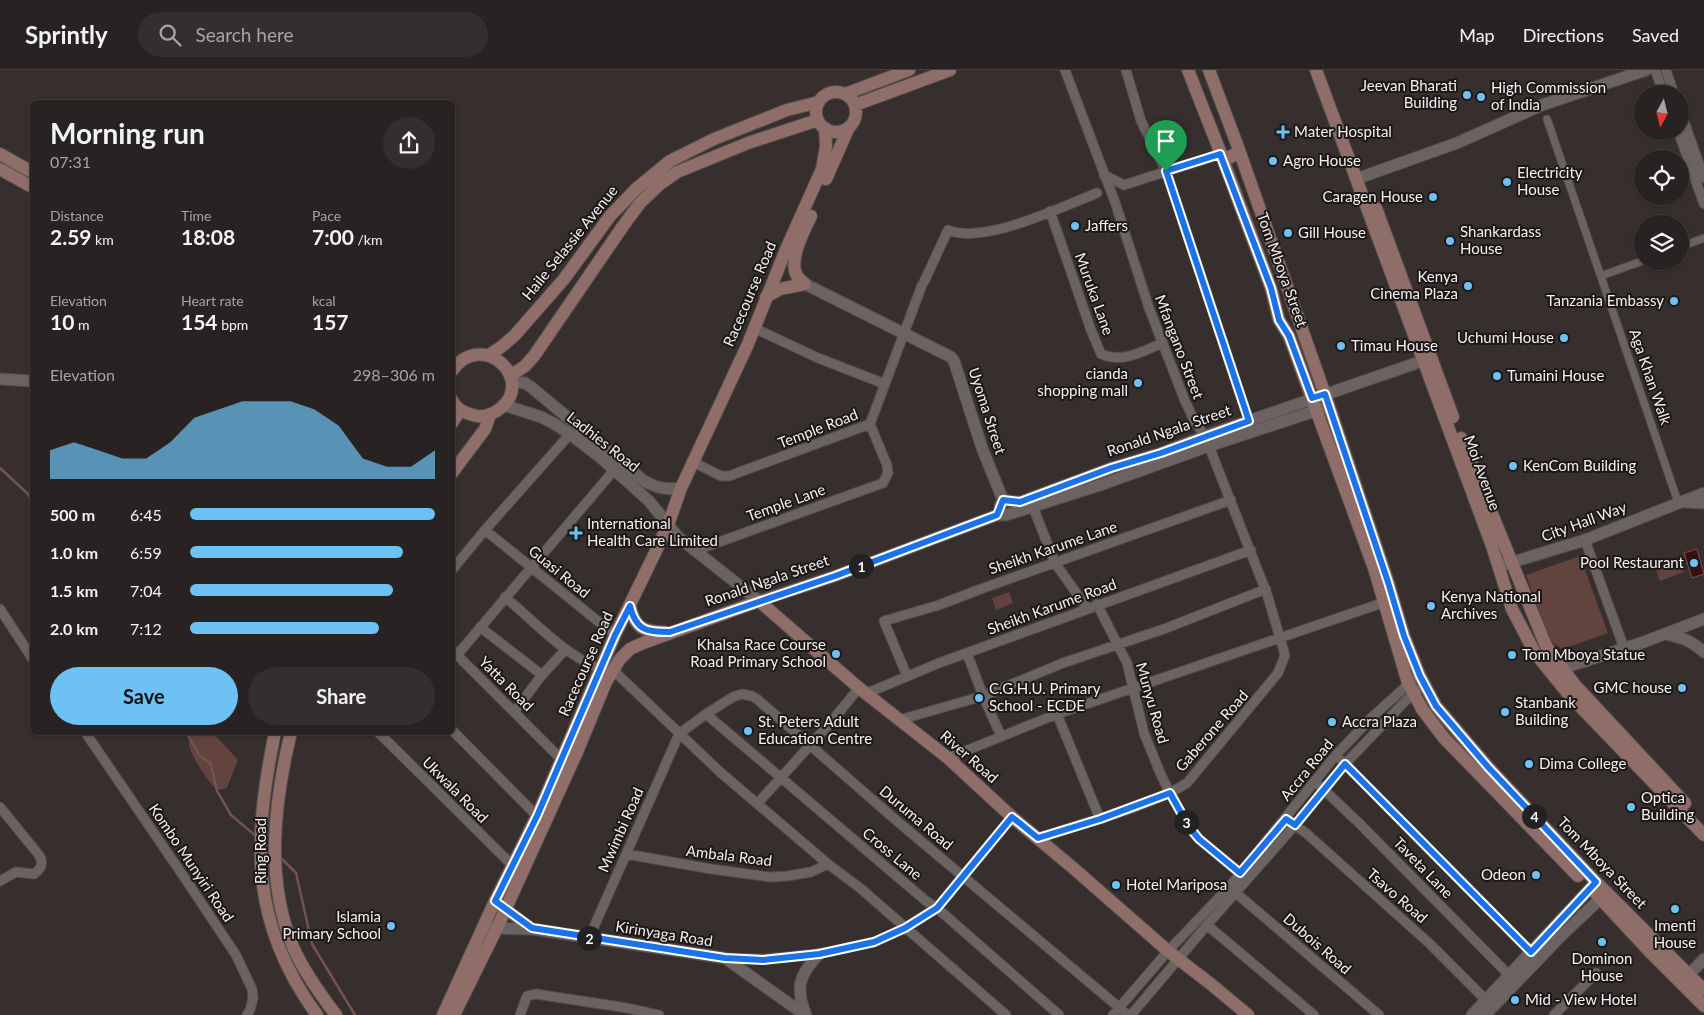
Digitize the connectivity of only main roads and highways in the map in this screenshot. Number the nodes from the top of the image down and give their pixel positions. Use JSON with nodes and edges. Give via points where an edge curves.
{"nodes":[{"id":1,"x":909,"y":70,"type":"edge"},
{"id":2,"x":950,"y":70,"type":"edge"},
{"id":3,"x":1188,"y":70,"type":"edge"},
{"id":4,"x":1209,"y":70,"type":"edge"},
{"id":5,"x":1316,"y":70,"type":"edge"},
{"id":6,"x":1325,"y":70,"type":"edge"},
{"id":7,"x":845,"y":94,"type":"junction"},
{"id":8,"x":819,"y":102,"type":"junction"},
{"id":9,"x":855,"y":105,"type":"junction"},
{"id":10,"x":821,"y":124,"type":"junction"},
{"id":11,"x":849,"y":127,"type":"junction"},
{"id":12,"x":1232,"y":132,"type":"junction"},
{"id":13,"x":1214,"y":138,"type":"junction"},
{"id":14,"x":1239,"y":150,"type":"junction"},
{"id":15,"x":0,"y":154,"type":"edge"},
{"id":16,"x":1221,"y":155,"type":"junction"},
{"id":17,"x":0,"y":169,"type":"edge"},
{"id":18,"x":30,"y":171,"type":"edge"},
{"id":19,"x":1360,"y":178,"type":"junction"},
{"id":20,"x":30,"y":186,"type":"edge"},
{"id":21,"x":766,"y":297,"type":"junction"},
{"id":22,"x":455,"y":355,"type":"edge"},
{"id":23,"x":489,"y":355,"type":"junction"},
{"id":24,"x":466,"y":357,"type":"junction"},
{"id":25,"x":1427,"y":359,"type":"junction"},
{"id":26,"x":455,"y":367,"type":"edge"},
{"id":27,"x":511,"y":379,"type":"junction"},
{"id":28,"x":455,"y":405,"type":"edge"},
{"id":29,"x":490,"y":415,"type":"junction"},
{"id":30,"x":455,"y":469,"type":"edge"},
{"id":31,"x":1349,"y":485,"type":"junction"},
{"id":32,"x":759,"y":601,"type":"joint"},
{"id":33,"x":1389,"y":601,"type":"junction"},
{"id":34,"x":630,"y":606,"type":"junction"},
{"id":35,"x":670,"y":632,"type":"junction"},
{"id":36,"x":630,"y":649,"type":"joint"},
{"id":37,"x":607,"y":669,"type":"junction"},
{"id":38,"x":1556,"y":670,"type":"junction"},
{"id":39,"x":274,"y":735,"type":"edge"},
{"id":40,"x":290,"y":735,"type":"edge"},
{"id":41,"x":1703,"y":829,"type":"edge"},
{"id":42,"x":1593,"y":885,"type":"junction"},
{"id":43,"x":1685,"y":978,"type":"junction"},
{"id":44,"x":1704,"y":990,"type":"edge"},
{"id":45,"x":1704,"y":1006,"type":"edge"},
{"id":46,"x":317,"y":1015,"type":"edge"},
{"id":47,"x":336,"y":1015,"type":"edge"},
{"id":48,"x":443,"y":1015,"type":"edge"},
{"id":49,"x":454,"y":1015,"type":"edge"},
{"id":50,"x":1248,"y":1015,"type":"edge"}],
"edges":[{"from":1,"to":7,"type":"main road","name":"Haile Selassie Avenue"},
{"from":2,"to":9,"type":"main road"},
{"from":3,"to":13,"type":"main road","name":"Tom Mboya Street"},
{"from":4,"to":12,"type":"main road","name":"Tom Mboya Street"},
{"from":5,"to":19,"type":"main road","name":"Moi Avenue"},
{"from":6,"to":19,"type":"main road","name":"Moi Avenue"},
{"from":7,"to":8,"type":"main road","name":"Haile Selassie Avenue","via":[[833,92]]},
{"from":7,"to":9,"type":"main road"},
{"from":8,"to":10,"type":"main road","via":[[816,110]]},
{"from":8,"to":23,"type":"main road","name":"Haile Selassie Avenue","via":[[786,110],[670,161],[610,216],[564,280],[515,335]]},
{"from":9,"to":11,"type":"main road","via":[[856,117]]},
{"from":10,"to":11,"type":"main road","name":"Haile Selassie Avenue","via":[[833,132]]},
{"from":10,"to":21,"type":"main road","name":"Racecourse Road","via":[[826,146],[825,161]]},
{"from":10,"to":27,"type":"main road","name":"Haile Selassie Avenue","via":[[748,143],[677,172],[660,184],[622,226],[534,356]]},
{"from":11,"to":21,"type":"main road","via":[[796,250],[795,270],[805,284],[780,289]]},
{"from":12,"to":13,"type":"main road","via":[[1220,132]]},
{"from":12,"to":14,"type":"main road","name":"Tom Mboya Street"},
{"from":13,"to":16,"type":"main road","name":"Tom Mboya Street"},
{"from":14,"to":16,"type":"main road","via":[[1231,157]]},
{"from":14,"to":31,"type":"main road","name":"Tom Mboya Street","via":[[1327,400]]},
{"from":15,"to":18,"type":"main road"},
{"from":16,"to":31,"type":"main road","name":"Tom Mboya Street","via":[[1271,288],[1279,320],[1289,336],[1314,405]]},
{"from":17,"to":20,"type":"main road"},
{"from":19,"to":25,"type":"main road","name":"Moi Avenue"},
{"from":21,"to":34,"type":"main road","name":"Racecourse Road"},
{"from":22,"to":24,"type":"main road"},
{"from":23,"to":24,"type":"main road"},
{"from":23,"to":27,"type":"main road","via":[[506,367]]},
{"from":24,"to":26,"type":"main road"},
{"from":25,"to":38,"type":"main road","name":"Moi Avenue"},
{"from":25,"to":38,"type":"main road","name":"Moi Avenue","via":[[1512,609],[1535,653]]},
{"from":27,"to":29,"type":"main road","via":[[509,398]]},
{"from":28,"to":29,"type":"main road","via":[[480,416]]},
{"from":29,"to":30,"type":"main road","via":[[485,429]]},
{"from":31,"to":33,"type":"main road","name":"Tom Mboya Street"},
{"from":32,"to":35,"type":"main road","name":"Ronald Ngala Street"},
{"from":32,"to":50,"type":"main road","name":"River Road","via":[[862,691],[948,758],[1173,955]]},
{"from":33,"to":42,"type":"main road","name":"Tom Mboya Street","via":[[1436,706]]},
{"from":33,"to":42,"type":"main road","name":"Tom Mboya Street","via":[[1411,688],[1422,709],[1444,738]]},
{"from":34,"to":35,"type":"main road","name":"Ronald Ngala Street","via":[[633,618],[644,629]]},
{"from":34,"to":37,"type":"main road","name":"Racecourse Road","via":[[615,635]]},
{"from":35,"to":36,"type":"main road","name":"Ronald Ngala Street"},
{"from":36,"to":37,"type":"main road","name":"Racecourse Road"},
{"from":37,"to":48,"type":"main road","name":"Racecourse Road","via":[[561,759]]},
{"from":37,"to":49,"type":"main road","name":"Racecourse Road","via":[[606,682],[576,752],[506,909]]},
{"from":38,"to":41,"type":"main road","name":"Moi Avenue","via":[[1570,696]]},
{"from":39,"to":46,"type":"main road","name":"Ring Road","via":[[263,800],[262,884],[270,923],[284,961]]},
{"from":40,"to":47,"type":"main road","name":"Ring Road","via":[[280,794],[275,851],[278,891],[294,949]]},
{"from":42,"to":43,"type":"main road","name":"Tom Mboya Street"},
{"from":42,"to":43,"type":"main road","name":"Tom Mboya Street","via":[[1649,951]]},
{"from":43,"to":44,"type":"main road","name":"Tom Mboya Street"},
{"from":43,"to":45,"type":"main road","name":"Tom Mboya Street"}]}
